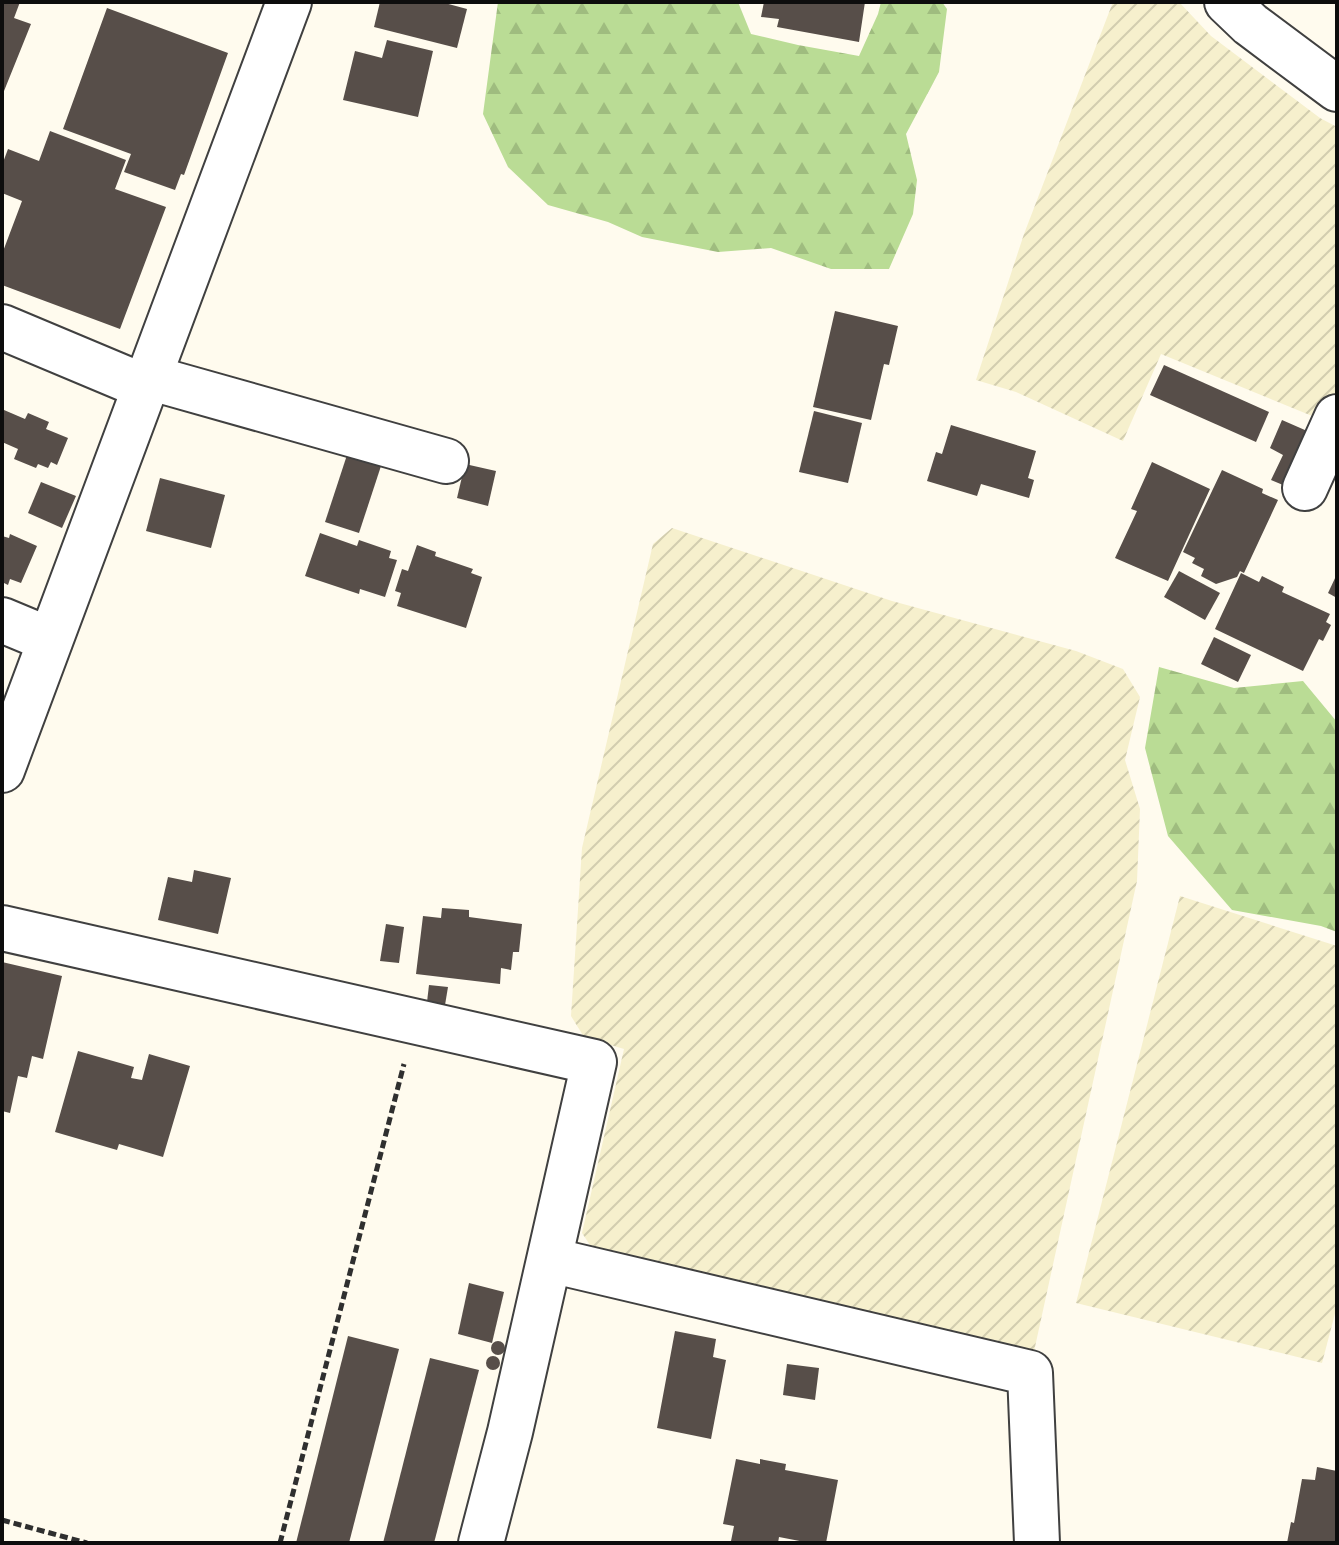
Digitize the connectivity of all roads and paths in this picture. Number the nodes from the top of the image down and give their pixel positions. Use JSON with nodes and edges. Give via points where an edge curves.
{"nodes":[{"id":1,"x":289,"y":2,"type":"edge"},
{"id":2,"x":1227,"y":2,"type":"edge"},
{"id":3,"x":1337,"y":89,"type":"edge"},
{"id":4,"x":2,"y":327,"type":"edge"},
{"id":5,"x":146,"y":382,"type":"junction"},
{"id":6,"x":1337,"y":417,"type":"edge"},
{"id":7,"x":446,"y":461,"type":"dead end"},
{"id":8,"x":1305,"y":488,"type":"dead end"},
{"id":9,"x":2,"y":620,"type":"edge"},
{"id":10,"x":50,"y":640,"type":"junction"},
{"id":11,"x":2,"y":770,"type":"edge"},
{"id":12,"x":2,"y":928,"type":"edge"},
{"id":13,"x":415,"y":1022,"type":"junction"},
{"id":14,"x":550,"y":1260,"type":"junction"},
{"id":15,"x":2,"y":1520,"type":"edge"},
{"id":16,"x":87,"y":1543,"type":"edge"},
{"id":17,"x":280,"y":1543,"type":"edge"},
{"id":18,"x":481,"y":1543,"type":"edge"},
{"id":19,"x":1037,"y":1543,"type":"edge"}],
"edges":[{"from":1,"to":5,"type":"street"},
{"from":2,"to":3,"type":"street"},
{"from":4,"to":5,"type":"street"},
{"from":5,"to":7,"type":"street"},
{"from":5,"to":10,"type":"street"},
{"from":6,"to":8,"type":"street"},
{"from":9,"to":10,"type":"street"},
{"from":10,"to":11,"type":"street"},
{"from":12,"to":13,"type":"street"},
{"from":13,"to":14,"type":"street","via":[[594,1062]]},
{"from":13,"to":17,"type":"path"},
{"from":14,"to":18,"type":"street"},
{"from":14,"to":19,"type":"street","via":[[1030,1373]]},
{"from":15,"to":16,"type":"path"}]}
